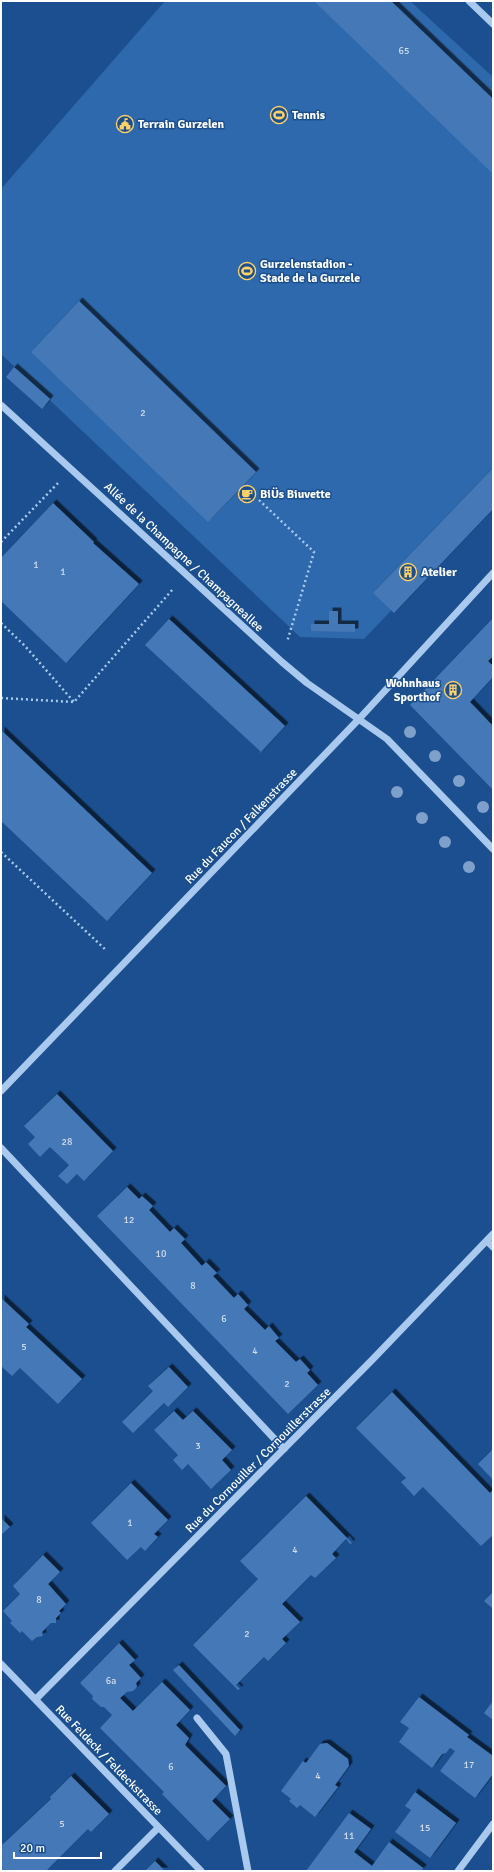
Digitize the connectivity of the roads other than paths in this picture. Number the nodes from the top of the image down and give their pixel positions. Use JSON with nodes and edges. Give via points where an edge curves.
{"nodes":[{"id":1,"x":469,"y":1,"type":"edge"},
{"id":2,"x":493,"y":24,"type":"edge"},
{"id":3,"x":1,"y":405,"type":"edge"},
{"id":4,"x":493,"y":573,"type":"edge"},
{"id":5,"x":359,"y":719,"type":"junction"},
{"id":6,"x":493,"y":849,"type":"edge"},
{"id":7,"x":1,"y":1091,"type":"edge"},
{"id":8,"x":1,"y":1148,"type":"edge"},
{"id":9,"x":493,"y":1234,"type":"edge"},
{"id":10,"x":487,"y":1241,"type":"junction"},
{"id":11,"x":493,"y":1247,"type":"edge"},
{"id":12,"x":284,"y":1449,"type":"junction"},
{"id":13,"x":1,"y":1664,"type":"edge"},
{"id":14,"x":36,"y":1699,"type":"junction"},
{"id":15,"x":197,"y":1718,"type":"dead end"},
{"id":16,"x":493,"y":1824,"type":"edge"},
{"id":17,"x":158,"y":1828,"type":"junction"},
{"id":18,"x":115,"y":1871,"type":"edge"},
{"id":19,"x":201,"y":1871,"type":"edge"},
{"id":20,"x":248,"y":1871,"type":"edge"},
{"id":21,"x":458,"y":1871,"type":"edge"}],
"edges":[{"from":1,"to":2,"type":"street"},
{"from":3,"to":5,"type":"street","name":"Allée de la Champagne / Champagneallee","via":[[282,662],[307,683]]},
{"from":4,"to":5,"type":"street","name":"Rue du Faucon / Falkenstrasse"},
{"from":5,"to":6,"type":"street","name":"Allée de la Champagne / Champagneallee","via":[[387,739]]},
{"from":5,"to":7,"type":"street","name":"Rue du Faucon / Falkenstrasse"},
{"from":8,"to":12,"type":"street"},
{"from":9,"to":10,"type":"street","name":"Rue du Cornouiller / Cornouillerstrasse"},
{"from":10,"to":11,"type":"street"},
{"from":10,"to":12,"type":"street","name":"Rue du Cornouiller / Cornouillerstrasse"},
{"from":12,"to":14,"type":"street","name":"Rue du Cornouiller / Cornouillerstrasse"},
{"from":13,"to":14,"type":"street","name":"Rue Feldeck / Feldeckstrasse"},
{"from":14,"to":17,"type":"street","name":"Rue Feldeck / Feldeckstrasse"},
{"from":15,"to":20,"type":"street","via":[[226,1754]]},
{"from":16,"to":21,"type":"street"},
{"from":17,"to":18,"type":"street"},
{"from":17,"to":19,"type":"street","name":"Rue Feldeck / Feldeckstrasse"}]}
